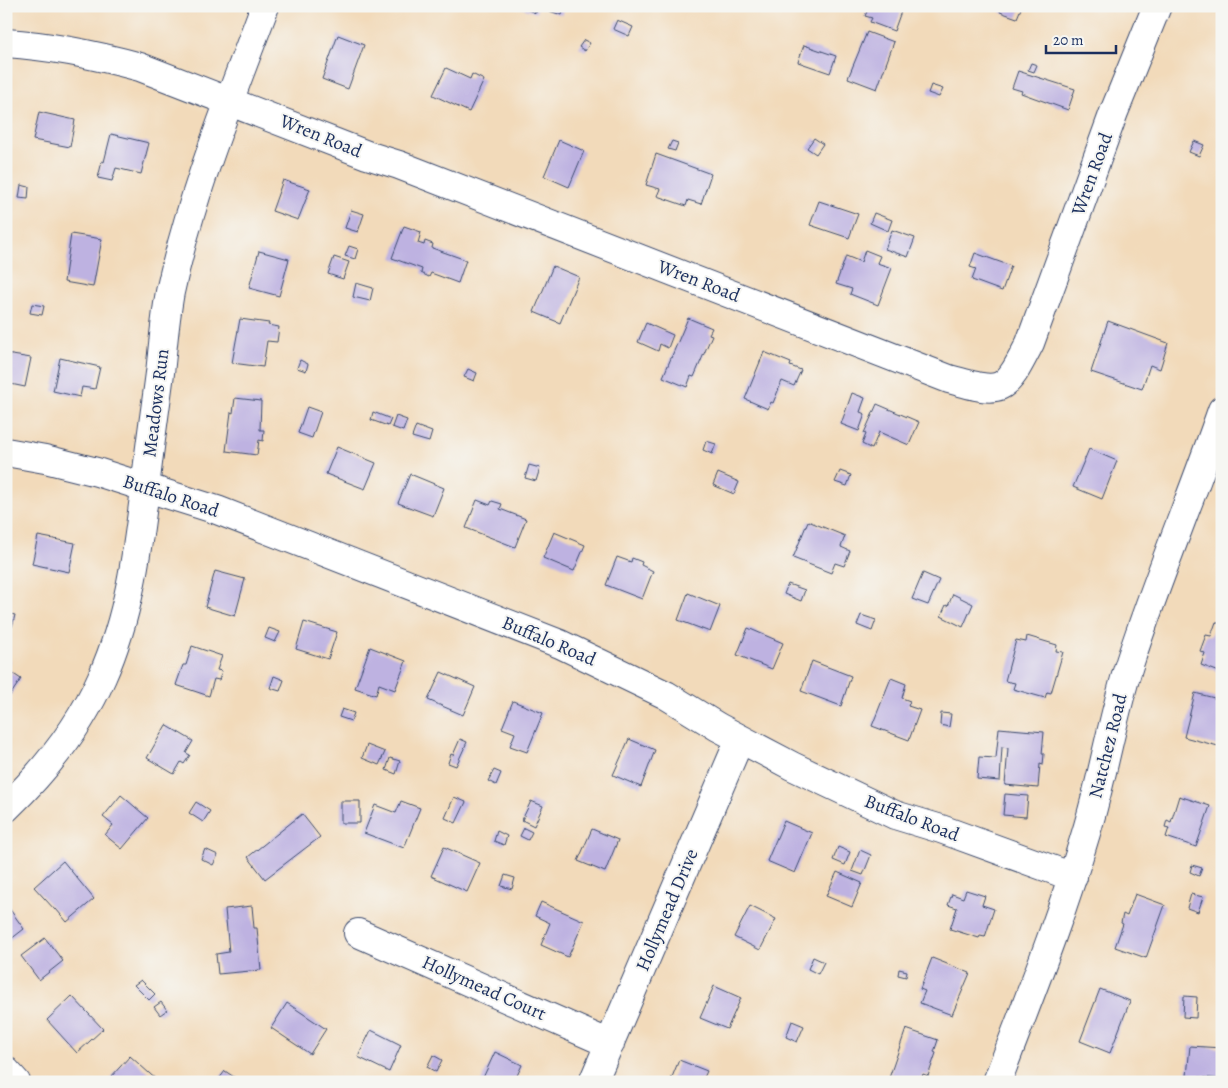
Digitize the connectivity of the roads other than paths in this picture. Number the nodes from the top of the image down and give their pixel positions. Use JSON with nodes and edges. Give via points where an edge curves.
{"nodes":[{"id":1,"x":265,"y":6,"type":"edge"},
{"id":2,"x":1157,"y":6,"type":"edge"},
{"id":3,"x":6,"y":43,"type":"edge"},
{"id":4,"x":230,"y":101,"type":"junction"},
{"id":5,"x":1220,"y":420,"type":"edge"},
{"id":6,"x":6,"y":452,"type":"edge"},
{"id":7,"x":145,"y":488,"type":"junction"},
{"id":8,"x":740,"y":739,"type":"junction"},
{"id":9,"x":6,"y":808,"type":"edge"},
{"id":10,"x":1073,"y":877,"type":"junction"},
{"id":11,"x":358,"y":932,"type":"dead end"},
{"id":12,"x":610,"y":1044,"type":"junction"},
{"id":13,"x":6,"y":1071,"type":"edge"},
{"id":14,"x":16,"y":1082,"type":"edge"},
{"id":15,"x":593,"y":1082,"type":"edge"},
{"id":16,"x":997,"y":1082,"type":"edge"}],
"edges":[{"from":1,"to":4,"type":"street","name":"Meadows Run"},
{"from":2,"to":4,"type":"street","name":"Wren Road","via":[[1114,112],[1030,343],[1016,371],[998,388],[982,388],[949,379]]},
{"from":3,"to":4,"type":"street","name":"Wren Road","via":[[44,46],[106,58],[140,67]]},
{"from":4,"to":7,"type":"street","name":"Meadows Run","via":[[185,230],[170,294]]},
{"from":5,"to":10,"type":"street","name":"Natchez Road","via":[[1130,662]]},
{"from":6,"to":7,"type":"street","name":"Buffalo Road","via":[[97,472]]},
{"from":7,"to":8,"type":"street","name":"Buffalo Road","via":[[217,510],[560,644],[666,695]]},
{"from":7,"to":9,"type":"street","name":"Meadows Run","via":[[126,608],[102,678],[54,757]]},
{"from":8,"to":10,"type":"street","name":"Buffalo Road","via":[[896,815]]},
{"from":8,"to":12,"type":"street","name":"Hollymead Drive"},
{"from":10,"to":16,"type":"street","name":"Natchez Road"},
{"from":11,"to":12,"type":"street","name":"Hollymead Court"},
{"from":12,"to":15,"type":"street","name":"Hollymead Drive"},
{"from":13,"to":14,"type":"street"}]}
